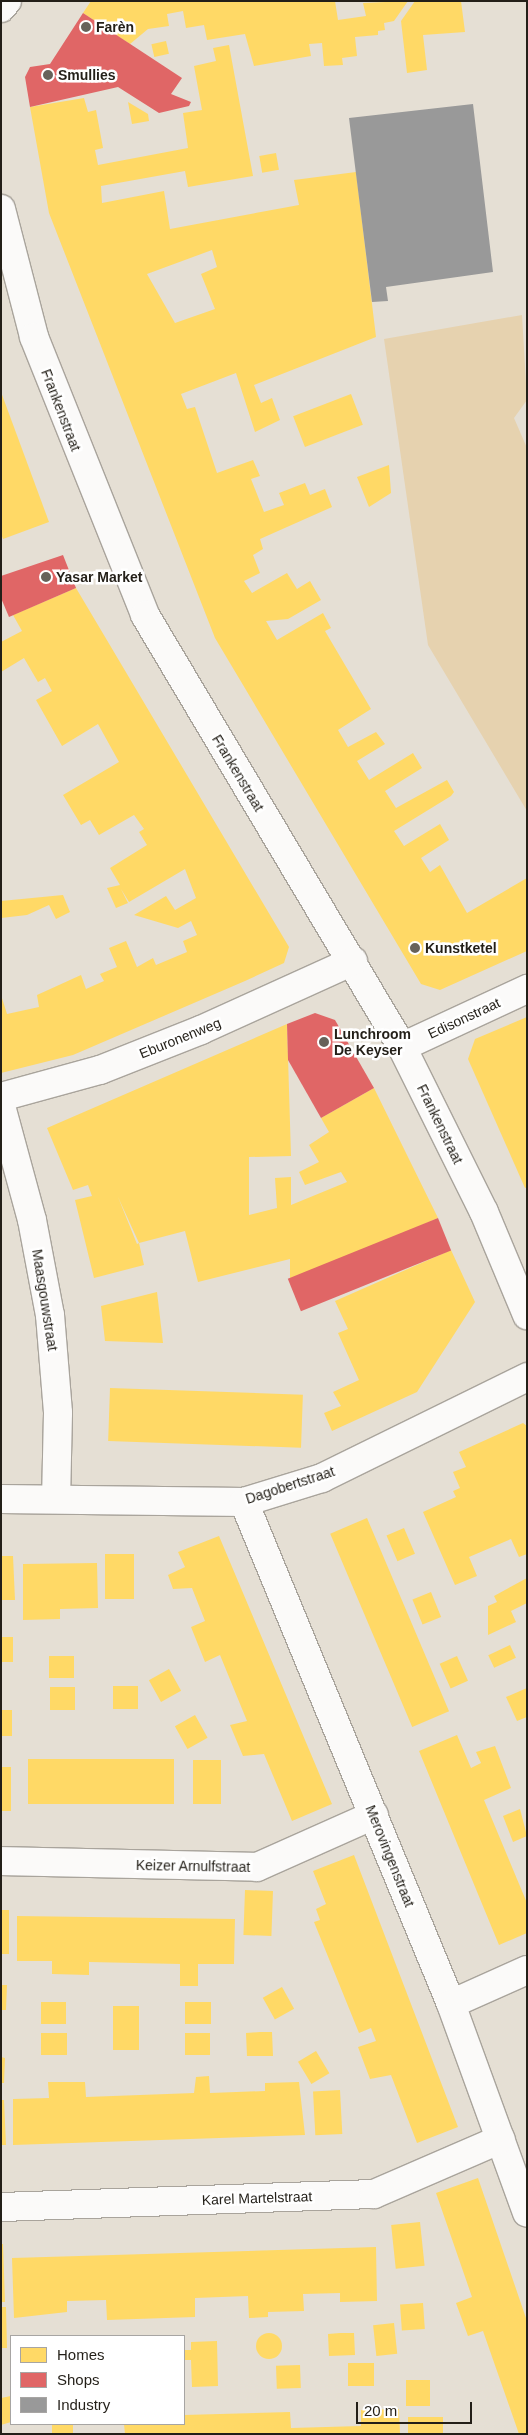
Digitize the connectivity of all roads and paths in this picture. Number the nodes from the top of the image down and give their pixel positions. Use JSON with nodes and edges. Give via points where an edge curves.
{"nodes":[{"id":1,"x":7,"y":1,"type":"edge"},
{"id":2,"x":1,"y":8,"type":"edge"},
{"id":3,"x":1,"y":208,"type":"edge"},
{"id":4,"x":353,"y":961,"type":"junction"},
{"id":5,"x":527,"y":989,"type":"edge"},
{"id":6,"x":402,"y":1047,"type":"junction"},
{"id":7,"x":1,"y":1097,"type":"edge"},
{"id":8,"x":1,"y":1106,"type":"edge"},
{"id":9,"x":527,"y":1316,"type":"edge"},
{"id":10,"x":527,"y":1377,"type":"edge"},
{"id":11,"x":56,"y":1498,"type":"junction"},
{"id":12,"x":1,"y":1499,"type":"edge"},
{"id":13,"x":244,"y":1502,"type":"junction"},
{"id":14,"x":374,"y":1815,"type":"junction"},
{"id":15,"x":1,"y":1861,"type":"edge"},
{"id":16,"x":527,"y":1970,"type":"edge"},
{"id":17,"x":451,"y":2004,"type":"junction"},
{"id":18,"x":501,"y":2139,"type":"junction"},
{"id":19,"x":1,"y":2207,"type":"edge"},
{"id":20,"x":527,"y":2214,"type":"edge"}],
"edges":[{"from":1,"to":2,"type":"street"},
{"from":3,"to":4,"type":"street","name":"Frankenstraat","via":[[34,338],[145,616]]},
{"from":4,"to":6,"type":"street","name":"Frankenstraat"},
{"from":4,"to":7,"type":"street","name":"Eburonenweg","via":[[201,1030],[100,1070]]},
{"from":5,"to":6,"type":"street","name":"Edisonstraat"},
{"from":6,"to":9,"type":"street","name":"Frankenstraat","via":[[484,1212]]},
{"from":8,"to":11,"type":"street","name":"Maasgouwstraat","via":[[32,1220],[50,1315],[58,1412]]},
{"from":10,"to":13,"type":"street","name":"Dagobertstraat","via":[[322,1478]]},
{"from":11,"to":12,"type":"street","name":"Dagobertstraat"},
{"from":11,"to":13,"type":"street","name":"Dagobertstraat"},
{"from":13,"to":14,"type":"street","name":"Merovingenstraat"},
{"from":14,"to":15,"type":"street","name":"Keizer Arnulfstraat","via":[[257,1867]]},
{"from":14,"to":17,"type":"street","name":"Merovingenstraat"},
{"from":16,"to":17,"type":"street"},
{"from":17,"to":18,"type":"street","name":"Merovingenstraat"},
{"from":18,"to":19,"type":"street","name":"Karel Martelstraat","via":[[374,2194]]},
{"from":18,"to":20,"type":"street","name":"Merovingenstraat"}]}
